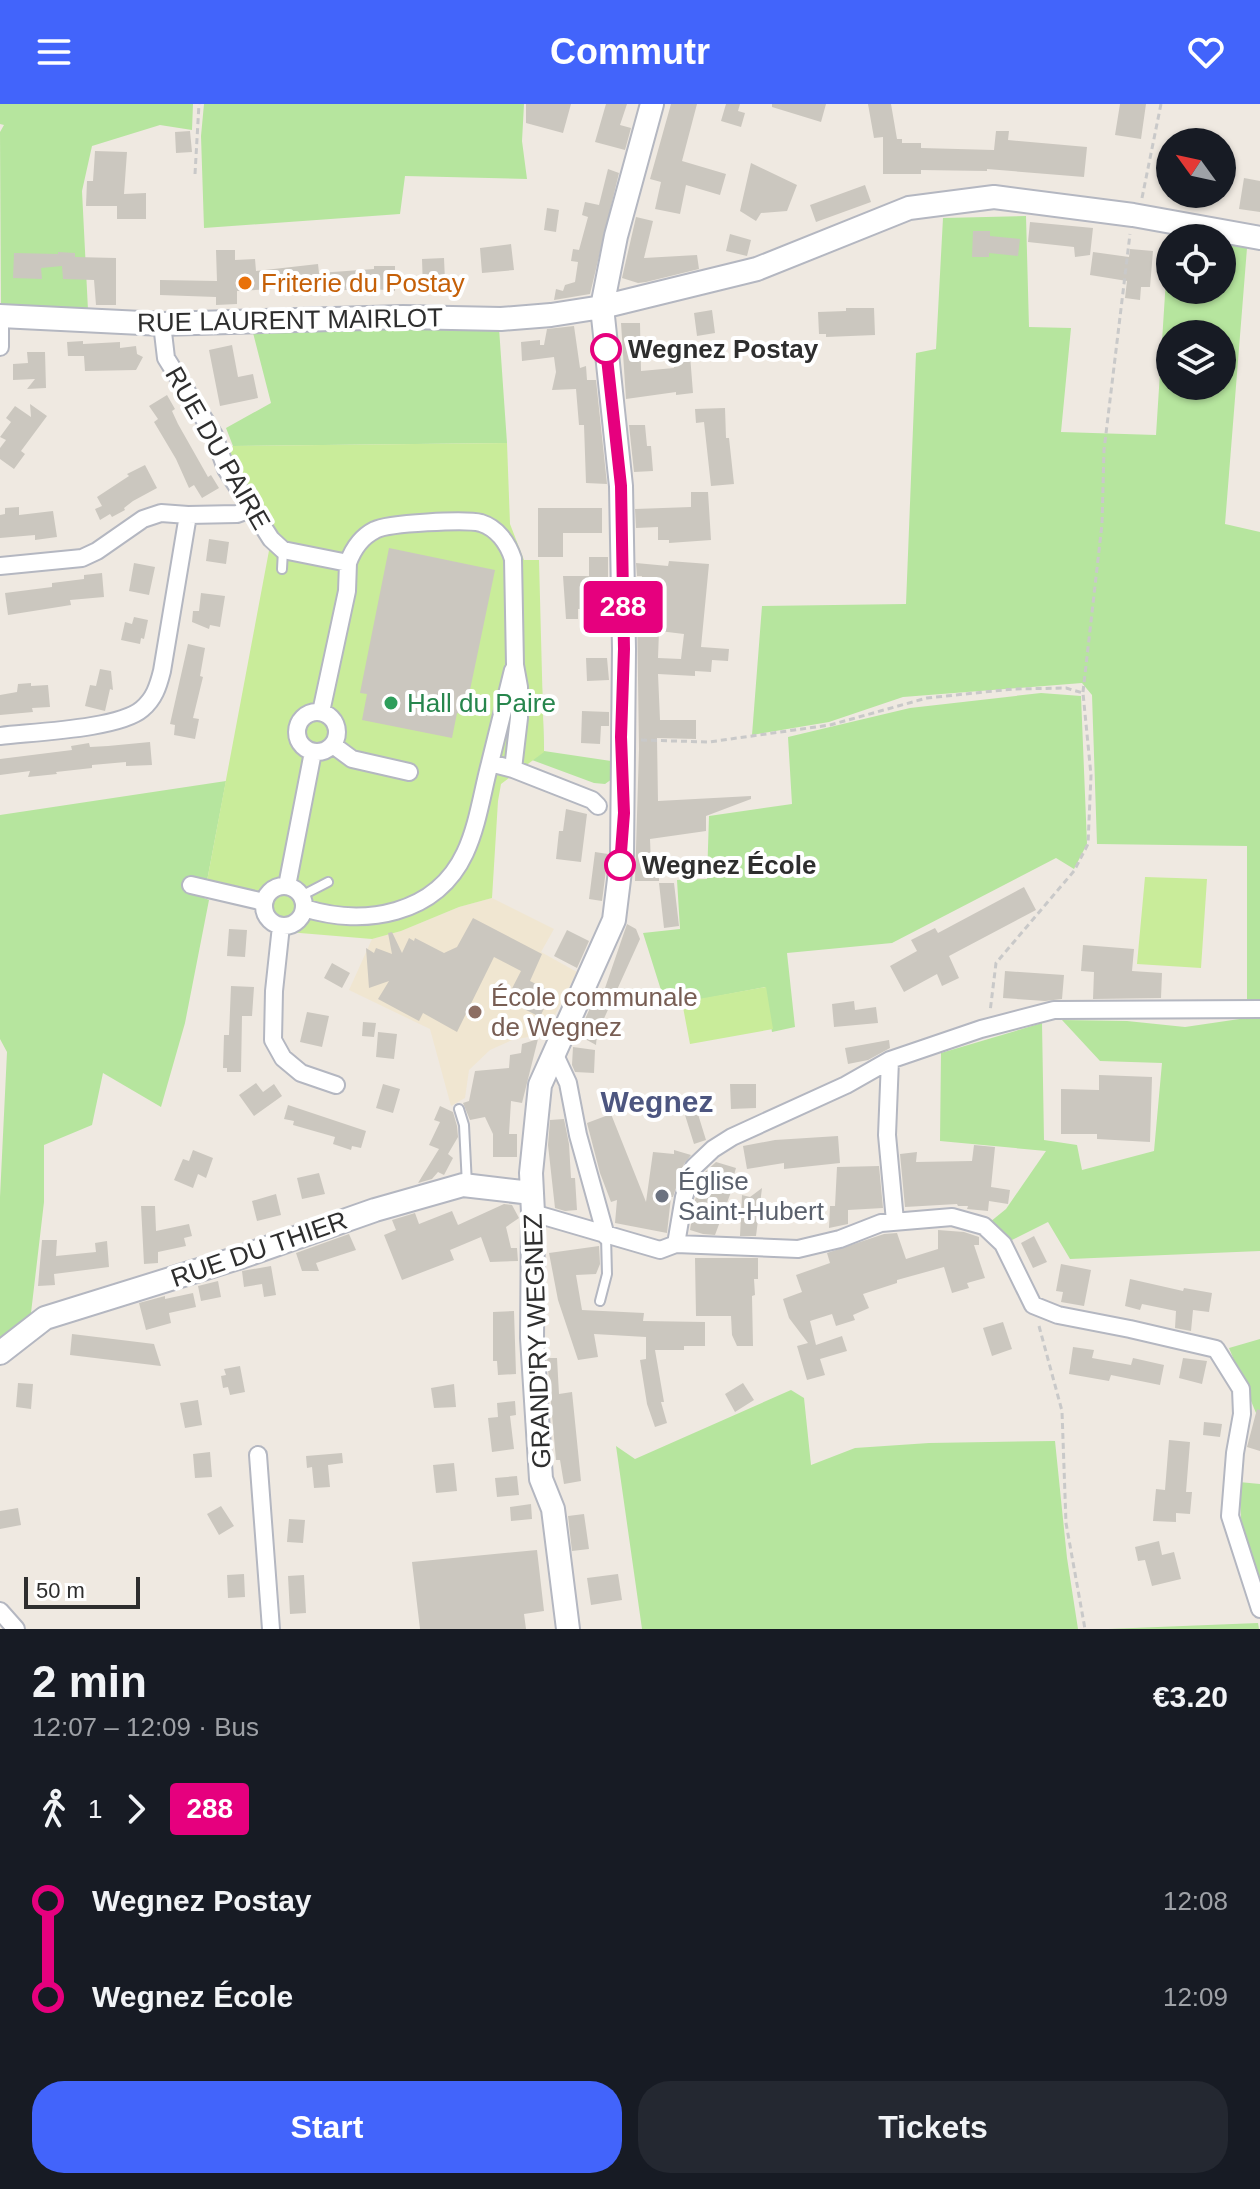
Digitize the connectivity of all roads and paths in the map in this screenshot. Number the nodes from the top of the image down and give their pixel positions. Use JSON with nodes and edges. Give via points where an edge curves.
{"nodes":[{"id":1,"x":199,"y":104,"type":"edge"},
{"id":2,"x":652,"y":104,"type":"edge"},
{"id":3,"x":1161,"y":104,"type":"edge"},
{"id":4,"x":195,"y":174,"type":"dead end"},
{"id":5,"x":1136,"y":215,"type":"junction"},
{"id":6,"x":1260,"y":238,"type":"edge"},
{"id":7,"x":602,"y":307,"type":"junction"},
{"id":8,"x":0,"y":316,"type":"edge"},
{"id":9,"x":162,"y":324,"type":"junction"},
{"id":10,"x":0,"y":347,"type":"edge"},
{"id":11,"x":251,"y":509,"type":"junction"},
{"id":12,"x":188,"y":515,"type":"junction"},
{"id":13,"x":283,"y":550,"type":"junction"},
{"id":14,"x":348,"y":563,"type":"junction"},
{"id":15,"x":0,"y":566,"type":"edge"},
{"id":16,"x":282,"y":569,"type":"dead end"},
{"id":17,"x":515,"y":665,"type":"junction"},
{"id":18,"x":1083,"y":693,"type":"junction"},
{"id":19,"x":321,"y":712,"type":"junction"},
{"id":20,"x":0,"y":736,"type":"edge"},
{"id":21,"x":621,"y":737,"type":"junction"},
{"id":22,"x":333,"y":745,"type":"junction"},
{"id":23,"x":313,"y":752,"type":"junction"},
{"id":24,"x":503,"y":766,"type":"junction"},
{"id":25,"x":409,"y":772,"type":"dead end"},
{"id":26,"x":624,"y":813,"type":"junction"},
{"id":27,"x":328,"y":882,"type":"dead end"},
{"id":28,"x":191,"y":885,"type":"dead end"},
{"id":29,"x":297,"y":897,"type":"junction"},
{"id":30,"x":264,"y":902,"type":"junction"},
{"id":31,"x":281,"y":926,"type":"junction"},
{"id":32,"x":1260,"y":1009,"type":"edge"},
{"id":33,"x":989,"y":1027,"type":"junction"},
{"id":34,"x":554,"y":1053,"type":"junction"},
{"id":35,"x":890,"y":1060,"type":"junction"},
{"id":36,"x":336,"y":1085,"type":"dead end"},
{"id":37,"x":459,"y":1109,"type":"dead end"},
{"id":38,"x":467,"y":1186,"type":"junction"},
{"id":39,"x":532,"y":1203,"type":"junction"},
{"id":40,"x":895,"y":1221,"type":"junction"},
{"id":41,"x":606,"y":1236,"type":"junction"},
{"id":42,"x":676,"y":1244,"type":"junction"},
{"id":43,"x":600,"y":1301,"type":"dead end"},
{"id":44,"x":1033,"y":1305,"type":"junction"},
{"id":45,"x":0,"y":1353,"type":"edge"},
{"id":46,"x":258,"y":1455,"type":"dead end"},
{"id":47,"x":1260,"y":1609,"type":"edge"},
{"id":48,"x":0,"y":1611,"type":"edge"},
{"id":49,"x":16,"y":1629,"type":"edge"},
{"id":50,"x":271,"y":1629,"type":"edge"},
{"id":51,"x":568,"y":1629,"type":"edge"},
{"id":52,"x":1085,"y":1629,"type":"edge"}],
"edges":[{"from":1,"to":4,"type":"path"},
{"from":2,"to":7,"type":"street","name":"GRAND'RY WEGNEZ"},
{"from":3,"to":5,"type":"path"},
{"from":5,"to":6,"type":"street","name":"RUE LAURENT MAIRLOT"},
{"from":5,"to":7,"type":"street","name":"RUE LAURENT MAIRLOT","via":[[994,197],[933,203],[757,269]]},
{"from":5,"to":18,"type":"path","via":[[1104,450],[1102,524]]},
{"from":7,"to":9,"type":"street","name":"RUE LAURENT MAIRLOT","via":[[501,319]]},
{"from":7,"to":21,"type":"street","name":"GRAND'RY WEGNEZ","via":[[621,486]]},
{"from":8,"to":9,"type":"street","name":"RUE LAURENT MAIRLOT"},
{"from":8,"to":10,"type":"street"},
{"from":9,"to":11,"type":"street","name":"RUE DU PAIRE","via":[[166,358],[214,435],[226,469]]},
{"from":11,"to":12,"type":"street"},
{"from":11,"to":13,"type":"street","name":"RUE DU PAIRE"},
{"from":12,"to":15,"type":"street","via":[[161,513],[143,519],[82,558]]},
{"from":12,"to":20,"type":"street","via":[[157,692],[140,711],[114,722]]},
{"from":13,"to":14,"type":"street","name":"RUE DU PAIRE"},
{"from":13,"to":16,"type":"lane"},
{"from":14,"to":17,"type":"street","via":[[364,538],[388,526],[471,522],[491,528],[513,559]]},
{"from":14,"to":19,"type":"street","via":[[347,591]]},
{"from":17,"to":24,"type":"street"},
{"from":17,"to":24,"type":"street","via":[[519,718]]},
{"from":18,"to":21,"type":"path","via":[[1026,689],[927,698],[830,725],[709,742]]},
{"from":18,"to":33,"type":"path","via":[[1091,775],[1088,844],[1074,871],[996,963]]},
{"from":19,"to":22,"type":"street","via":[[337,728]]},
{"from":19,"to":23,"type":"street","via":[[308,714],[297,732],[302,745]]},
{"from":21,"to":26,"type":"street","name":"GRAND'RY WEGNEZ"},
{"from":22,"to":23,"type":"street"},
{"from":22,"to":25,"type":"street","via":[[352,759]]},
{"from":23,"to":29,"type":"street"},
{"from":24,"to":26,"type":"street"},
{"from":24,"to":29,"type":"street","via":[[466,852],[441,889],[373,916],[323,914]]},
{"from":26,"to":34,"type":"street","name":"GRAND'RY WEGNEZ","via":[[614,920]]},
{"from":27,"to":29,"type":"lane"},
{"from":28,"to":30,"type":"street"},
{"from":29,"to":30,"type":"street","via":[[275,888]]},
{"from":29,"to":31,"type":"street","via":[[302,915]]},
{"from":30,"to":31,"type":"street","via":[[266,915]]},
{"from":31,"to":36,"type":"street","via":[[273,1040],[283,1058],[301,1073]]},
{"from":32,"to":33,"type":"street","via":[[1054,1010]]},
{"from":33,"to":35,"type":"street"},
{"from":34,"to":39,"type":"street","name":"GRAND'RY WEGNEZ","via":[[540,1085]]},
{"from":34,"to":41,"type":"street","via":[[568,1083]]},
{"from":35,"to":40,"type":"street","via":[[887,1135]]},
{"from":35,"to":42,"type":"street","via":[[713,1149],[694,1167]]},
{"from":37,"to":38,"type":"lane"},
{"from":38,"to":39,"type":"street","name":"RUE DU THIER"},
{"from":38,"to":45,"type":"street","name":"RUE DU THIER","via":[[375,1210],[45,1318]]},
{"from":39,"to":41,"type":"street"},
{"from":39,"to":51,"type":"street","name":"GRAND'RY WEGNEZ","via":[[532,1338],[541,1479],[553,1509]]},
{"from":40,"to":42,"type":"street","via":[[798,1249]]},
{"from":40,"to":44,"type":"street","via":[[952,1217],[984,1226],[1010,1254]]},
{"from":41,"to":42,"type":"street","via":[[660,1250]]},
{"from":41,"to":43,"type":"lane","via":[[607,1274]]},
{"from":44,"to":47,"type":"street","via":[[1216,1349],[1241,1389],[1230,1516]]},
{"from":44,"to":52,"type":"path","via":[[1062,1411],[1066,1523]]},
{"from":46,"to":50,"type":"street"},
{"from":48,"to":49,"type":"street"}]}
